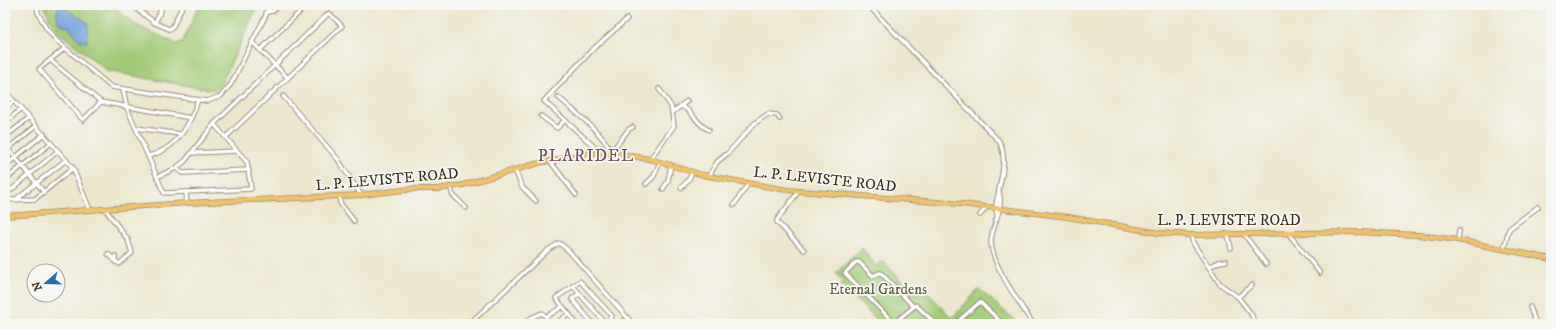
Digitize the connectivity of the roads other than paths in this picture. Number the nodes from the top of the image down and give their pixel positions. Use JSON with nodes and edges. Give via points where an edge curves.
{"nodes":[{"id":1,"x":37,"y":5,"type":"edge"},
{"id":2,"x":132,"y":5,"type":"edge"},
{"id":3,"x":143,"y":5,"type":"edge"},
{"id":4,"x":163,"y":5,"type":"edge"},
{"id":5,"x":183,"y":5,"type":"edge"},
{"id":6,"x":271,"y":5,"type":"edge"},
{"id":7,"x":279,"y":5,"type":"edge"},
{"id":8,"x":307,"y":5,"type":"edge"},
{"id":9,"x":868,"y":5,"type":"edge"},
{"id":10,"x":140,"y":12,"type":"junction"},
{"id":11,"x":266,"y":12,"type":"junction"},
{"id":12,"x":627,"y":19,"type":"dead end"},
{"id":13,"x":155,"y":23,"type":"junction"},
{"id":14,"x":252,"y":42,"type":"junction"},
{"id":15,"x":65,"y":48,"type":"junction"},
{"id":16,"x":260,"y":50,"type":"junction"},
{"id":17,"x":50,"y":60,"type":"junction"},
{"id":18,"x":274,"y":65,"type":"junction"},
{"id":19,"x":288,"y":78,"type":"junction"},
{"id":20,"x":123,"y":89,"type":"junction"},
{"id":21,"x":659,"y":89,"type":"dead end"},
{"id":22,"x":6,"y":93,"type":"edge"},
{"id":23,"x":283,"y":96,"type":"dead end"},
{"id":24,"x":558,"y":97,"type":"dead end"},
{"id":25,"x":198,"y":100,"type":"junction"},
{"id":26,"x":14,"y":101,"type":"junction"},
{"id":27,"x":687,"y":101,"type":"dead end"},
{"id":28,"x":101,"y":102,"type":"junction"},
{"id":29,"x":681,"y":106,"type":"junction"},
{"id":30,"x":5,"y":108,"type":"edge"},
{"id":31,"x":127,"y":108,"type":"junction"},
{"id":32,"x":22,"y":109,"type":"junction"},
{"id":33,"x":673,"y":112,"type":"junction"},
{"id":34,"x":541,"y":116,"type":"dead end"},
{"id":35,"x":29,"y":118,"type":"junction"},
{"id":36,"x":192,"y":118,"type":"junction"},
{"id":37,"x":780,"y":119,"type":"dead end"},
{"id":38,"x":565,"y":120,"type":"junction"},
{"id":39,"x":5,"y":123,"type":"edge"},
{"id":40,"x":214,"y":124,"type":"junction"},
{"id":41,"x":36,"y":126,"type":"junction"},
{"id":42,"x":633,"y":127,"type":"dead end"},
{"id":43,"x":136,"y":128,"type":"junction"},
{"id":44,"x":709,"y":130,"type":"dead end"},
{"id":45,"x":44,"y":134,"type":"junction"},
{"id":46,"x":181,"y":134,"type":"junction"},
{"id":47,"x":5,"y":137,"type":"edge"},
{"id":48,"x":226,"y":137,"type":"junction"},
{"id":49,"x":51,"y":143,"type":"junction"},
{"id":50,"x":6,"y":148,"type":"edge"},
{"id":51,"x":58,"y":151,"type":"junction"},
{"id":52,"x":237,"y":151,"type":"junction"},
{"id":53,"x":612,"y":152,"type":"junction"},
{"id":54,"x":193,"y":154,"type":"junction"},
{"id":55,"x":602,"y":154,"type":"junction"},
{"id":56,"x":148,"y":156,"type":"junction"},
{"id":57,"x":15,"y":158,"type":"junction"},
{"id":58,"x":66,"y":160,"type":"junction"},
{"id":59,"x":650,"y":160,"type":"junction"},
{"id":60,"x":550,"y":161,"type":"junction"},
{"id":61,"x":660,"y":162,"type":"junction"},
{"id":62,"x":671,"y":165,"type":"junction"},
{"id":63,"x":5,"y":166,"type":"edge"},
{"id":64,"x":22,"y":166,"type":"junction"},
{"id":65,"x":74,"y":168,"type":"junction"},
{"id":66,"x":176,"y":168,"type":"junction"},
{"id":67,"x":249,"y":170,"type":"junction"},
{"id":68,"x":515,"y":170,"type":"junction"},
{"id":69,"x":692,"y":172,"type":"junction"},
{"id":70,"x":29,"y":175,"type":"junction"},
{"id":71,"x":709,"y":176,"type":"junction"},
{"id":72,"x":157,"y":177,"type":"junction"},
{"id":73,"x":5,"y":180,"type":"edge"},
{"id":74,"x":36,"y":183,"type":"junction"},
{"id":75,"x":646,"y":184,"type":"dead end"},
{"id":76,"x":748,"y":184,"type":"junction"},
{"id":77,"x":451,"y":187,"type":"junction"},
{"id":78,"x":663,"y":188,"type":"dead end"},
{"id":79,"x":681,"y":188,"type":"dead end"},
{"id":80,"x":799,"y":191,"type":"junction"},
{"id":81,"x":44,"y":192,"type":"junction"},
{"id":82,"x":186,"y":192,"type":"junction"},
{"id":83,"x":5,"y":195,"type":"edge"},
{"id":84,"x":361,"y":195,"type":"junction"},
{"id":85,"x":576,"y":195,"type":"dead end"},
{"id":86,"x":340,"y":196,"type":"junction"},
{"id":87,"x":5,"y":200,"type":"edge"},
{"id":88,"x":15,"y":200,"type":"junction"},
{"id":89,"x":536,"y":201,"type":"dead end"},
{"id":90,"x":186,"y":203,"type":"junction"},
{"id":91,"x":734,"y":205,"type":"dead end"},
{"id":92,"x":1538,"y":207,"type":"dead end"},
{"id":93,"x":466,"y":208,"type":"dead end"},
{"id":94,"x":986,"y":208,"type":"junction"},
{"id":95,"x":90,"y":210,"type":"junction"},
{"id":96,"x":106,"y":210,"type":"junction"},
{"id":97,"x":997,"y":211,"type":"junction"},
{"id":98,"x":980,"y":215,"type":"dead end"},
{"id":99,"x":5,"y":216,"type":"edge"},
{"id":100,"x":354,"y":221,"type":"dead end"},
{"id":101,"x":1459,"y":230,"type":"dead end"},
{"id":102,"x":1287,"y":232,"type":"junction"},
{"id":103,"x":1244,"y":234,"type":"junction"},
{"id":104,"x":1191,"y":235,"type":"junction"},
{"id":105,"x":1228,"y":235,"type":"junction"},
{"id":106,"x":1458,"y":240,"type":"junction"},
{"id":107,"x":1231,"y":248,"type":"dead end"},
{"id":108,"x":1504,"y":249,"type":"junction"},
{"id":109,"x":804,"y":250,"type":"dead end"},
{"id":110,"x":108,"y":254,"type":"dead end"},
{"id":111,"x":115,"y":256,"type":"dead end"},
{"id":112,"x":1551,"y":258,"type":"edge"},
{"id":113,"x":1226,"y":261,"type":"dead end"},
{"id":114,"x":115,"y":262,"type":"junction"},
{"id":115,"x":1266,"y":264,"type":"dead end"},
{"id":116,"x":1209,"y":267,"type":"junction"},
{"id":117,"x":1320,"y":273,"type":"dead end"},
{"id":118,"x":1252,"y":285,"type":"dead end"},
{"id":119,"x":573,"y":286,"type":"junction"},
{"id":120,"x":579,"y":294,"type":"junction"},
{"id":121,"x":1238,"y":297,"type":"junction"},
{"id":122,"x":562,"y":306,"type":"junction"},
{"id":123,"x":913,"y":306,"type":"junction"},
{"id":124,"x":1530,"y":307,"type":"dead end"},
{"id":125,"x":568,"y":314,"type":"junction"},
{"id":126,"x":531,"y":318,"type":"junction"},
{"id":127,"x":623,"y":321,"type":"dead end"},
{"id":128,"x":891,"y":321,"type":"junction"},
{"id":129,"x":574,"y":323,"type":"edge"},
{"id":130,"x":469,"y":324,"type":"edge"},
{"id":131,"x":524,"y":324,"type":"edge"},
{"id":132,"x":537,"y":324,"type":"edge"},
{"id":133,"x":555,"y":324,"type":"edge"},
{"id":134,"x":593,"y":324,"type":"edge"},
{"id":135,"x":605,"y":324,"type":"edge"},
{"id":136,"x":620,"y":324,"type":"edge"},
{"id":137,"x":633,"y":324,"type":"edge"},
{"id":138,"x":886,"y":324,"type":"edge"},
{"id":139,"x":936,"y":324,"type":"edge"},
{"id":140,"x":955,"y":324,"type":"edge"},
{"id":141,"x":1003,"y":324,"type":"edge"},
{"id":142,"x":1033,"y":324,"type":"edge"},
{"id":143,"x":1254,"y":324,"type":"edge"},
{"id":144,"x":1536,"y":324,"type":"edge"}],
"edges":[{"from":1,"to":15,"type":"street","via":[[46,28]]},
{"from":2,"to":10,"type":"street"},
{"from":3,"to":10,"type":"street"},
{"from":4,"to":13,"type":"street"},
{"from":5,"to":13,"type":"street","via":[[171,29]]},
{"from":6,"to":11,"type":"street"},
{"from":7,"to":11,"type":"street"},
{"from":8,"to":16,"type":"street"},
{"from":9,"to":97,"type":"street","via":[[999,141],[1003,151]]},
{"from":10,"to":13,"type":"street"},
{"from":11,"to":14,"type":"street"},
{"from":12,"to":38,"type":"street","via":[[591,51],[544,101]]},
{"from":14,"to":16,"type":"street"},
{"from":14,"to":25,"type":"street","via":[[226,92],[214,99]]},
{"from":15,"to":17,"type":"street"},
{"from":15,"to":20,"type":"street","via":[[111,87]]},
{"from":16,"to":18,"type":"street"},
{"from":17,"to":28,"type":"street"},
{"from":17,"to":28,"type":"street","via":[[39,69],[83,120]]},
{"from":18,"to":19,"type":"street"},
{"from":18,"to":19,"type":"street","via":[[329,13],[342,26]]},
{"from":18,"to":40,"type":"street"},
{"from":19,"to":48,"type":"street"},
{"from":20,"to":25,"type":"street"},
{"from":20,"to":31,"type":"street"},
{"from":21,"to":33,"type":"street"},
{"from":22,"to":26,"type":"street"},
{"from":23,"to":84,"type":"street","via":[[336,158]]},
{"from":24,"to":53,"type":"street","via":[[589,125]]},
{"from":25,"to":36,"type":"street"},
{"from":26,"to":30,"type":"street"},
{"from":26,"to":32,"type":"street"},
{"from":27,"to":29,"type":"street"},
{"from":28,"to":31,"type":"street"},
{"from":29,"to":33,"type":"street"},
{"from":29,"to":44,"type":"street","via":[[688,110],[698,124]]},
{"from":31,"to":36,"type":"street"},
{"from":31,"to":43,"type":"street"},
{"from":32,"to":35,"type":"street"},
{"from":32,"to":39,"type":"street"},
{"from":33,"to":59,"type":"street","via":[[674,126]]},
{"from":34,"to":38,"type":"street","via":[[557,128]]},
{"from":35,"to":41,"type":"street"},
{"from":35,"to":47,"type":"street"},
{"from":36,"to":46,"type":"street"},
{"from":37,"to":71,"type":"street","via":[[777,115],[768,114],[755,123],[717,162]]},
{"from":38,"to":55,"type":"street"},
{"from":40,"to":48,"type":"street"},
{"from":40,"to":54,"type":"street"},
{"from":41,"to":45,"type":"street"},
{"from":41,"to":50,"type":"street"},
{"from":42,"to":53,"type":"street"},
{"from":43,"to":46,"type":"street"},
{"from":43,"to":56,"type":"street"},
{"from":45,"to":49,"type":"street"},
{"from":45,"to":57,"type":"street"},
{"from":46,"to":56,"type":"street","via":[[169,148]]},
{"from":48,"to":52,"type":"street"},
{"from":49,"to":51,"type":"street"},
{"from":49,"to":64,"type":"street"},
{"from":50,"to":57,"type":"street"},
{"from":51,"to":58,"type":"street"},
{"from":51,"to":70,"type":"street"},
{"from":52,"to":54,"type":"street"},
{"from":52,"to":67,"type":"street","via":[[247,162]]},
{"from":53,"to":55,"type":"main road","name":"L. P. LEVISTE ROAD"},
{"from":53,"to":59,"type":"main road","name":"L. P. LEVISTE ROAD"},
{"from":54,"to":66,"type":"street"},
{"from":55,"to":60,"type":"main road","name":"L. P. LEVISTE ROAD","via":[[585,154]]},
{"from":56,"to":72,"type":"street"},
{"from":57,"to":63,"type":"street"},
{"from":57,"to":64,"type":"street"},
{"from":58,"to":65,"type":"street"},
{"from":58,"to":74,"type":"street"},
{"from":59,"to":61,"type":"main road","name":"L. P. LEVISTE ROAD"},
{"from":60,"to":68,"type":"main road","name":"L. P. LEVISTE ROAD"},
{"from":60,"to":85,"type":"street"},
{"from":61,"to":62,"type":"main road","name":"L. P. LEVISTE ROAD"},
{"from":61,"to":75,"type":"street","via":[[654,176]]},
{"from":62,"to":69,"type":"main road","name":"L. P. LEVISTE ROAD"},
{"from":62,"to":78,"type":"street","via":[[668,181]]},
{"from":64,"to":70,"type":"street"},
{"from":64,"to":73,"type":"street"},
{"from":65,"to":81,"type":"street"},
{"from":65,"to":95,"type":"street"},
{"from":66,"to":67,"type":"street","via":[[182,173]]},
{"from":66,"to":72,"type":"street"},
{"from":67,"to":82,"type":"street","via":[[251,189]]},
{"from":68,"to":77,"type":"main road","name":"L. P. LEVISTE ROAD"},
{"from":68,"to":89,"type":"street","via":[[522,187]]},
{"from":69,"to":71,"type":"main road","name":"L. P. LEVISTE ROAD"},
{"from":69,"to":79,"type":"street"},
{"from":70,"to":74,"type":"street"},
{"from":70,"to":83,"type":"street"},
{"from":71,"to":76,"type":"main road","name":"L. P. LEVISTE ROAD"},
{"from":72,"to":82,"type":"street","via":[[164,192]]},
{"from":74,"to":81,"type":"street"},
{"from":74,"to":88,"type":"street"},
{"from":76,"to":80,"type":"main road","name":"L. P. LEVISTE ROAD"},
{"from":76,"to":91,"type":"street"},
{"from":77,"to":84,"type":"main road","name":"L. P. LEVISTE ROAD"},
{"from":77,"to":93,"type":"street","via":[[454,196]]},
{"from":80,"to":94,"type":"main road","name":"L. P. LEVISTE ROAD"},
{"from":80,"to":109,"type":"street","via":[[777,222]]},
{"from":81,"to":88,"type":"street","via":[[35,199]]},
{"from":82,"to":90,"type":"street"},
{"from":84,"to":86,"type":"main road","name":"L. P. LEVISTE ROAD"},
{"from":86,"to":90,"type":"main road","name":"L. P. LEVISTE ROAD"},
{"from":86,"to":100,"type":"street","via":[[340,203]]},
{"from":87,"to":88,"type":"street"},
{"from":90,"to":96,"type":"main road","name":"L. P. LEVISTE ROAD"},
{"from":92,"to":108,"type":"street","via":[[1509,229]]},
{"from":94,"to":97,"type":"main road","name":"L. P. LEVISTE ROAD"},
{"from":94,"to":98,"type":"street"},
{"from":95,"to":96,"type":"main road","name":"L. P. LEVISTE ROAD"},
{"from":95,"to":99,"type":"main road","name":"L. P. LEVISTE ROAD"},
{"from":96,"to":114,"type":"street","via":[[128,240],[132,251],[120,264]]},
{"from":97,"to":104,"type":"main road","name":"L. P. LEVISTE ROAD"},
{"from":97,"to":142,"type":"street","via":[[991,240],[993,252],[1000,270]]},
{"from":101,"to":106,"type":"street"},
{"from":102,"to":103,"type":"main road","name":"L. P. LEVISTE ROAD"},
{"from":102,"to":106,"type":"main road","name":"L. P. LEVISTE ROAD","via":[[1362,232]]},
{"from":102,"to":117,"type":"street"},
{"from":103,"to":105,"type":"main road","name":"L. P. LEVISTE ROAD"},
{"from":103,"to":115,"type":"street"},
{"from":104,"to":105,"type":"main road","name":"L. P. LEVISTE ROAD"},
{"from":104,"to":116,"type":"street","via":[[1193,243]]},
{"from":105,"to":107,"type":"street"},
{"from":106,"to":108,"type":"main road","name":"L. P. LEVISTE ROAD"},
{"from":108,"to":112,"type":"main road","name":"L. P. LEVISTE ROAD"},
{"from":110,"to":114,"type":"street"},
{"from":111,"to":114,"type":"street"},
{"from":113,"to":116,"type":"street"},
{"from":116,"to":121,"type":"street","via":[[1220,284]]},
{"from":118,"to":121,"type":"street"},
{"from":119,"to":120,"type":"street"},
{"from":119,"to":122,"type":"street","via":[[556,297]]},
{"from":119,"to":135,"type":"street","via":[[582,282],[612,316]]},
{"from":120,"to":134,"type":"street","via":[[572,299]]},
{"from":120,"to":135,"type":"street"},
{"from":121,"to":143,"type":"street","via":[[1252,315]]},
{"from":122,"to":125,"type":"street"},
{"from":122,"to":126,"type":"street","via":[[546,317],[542,313]]},
{"from":123,"to":128,"type":"street","via":[[896,323]]},
{"from":123,"to":128,"type":"street","via":[[881,273],[873,276],[856,262],[845,273],[846,275]]},
{"from":123,"to":139,"type":"street","via":[[917,305]]},
{"from":124,"to":144,"type":"street"},
{"from":125,"to":129,"type":"street"},
{"from":125,"to":133,"type":"street"},
{"from":126,"to":131,"type":"street"},
{"from":126,"to":132,"type":"street"},
{"from":127,"to":136,"type":"street"},
{"from":128,"to":138,"type":"street"},
{"from":130,"to":137,"type":"street","via":[[548,250],[559,243]]},
{"from":140,"to":141,"type":"street","via":[[980,302]]}]}
